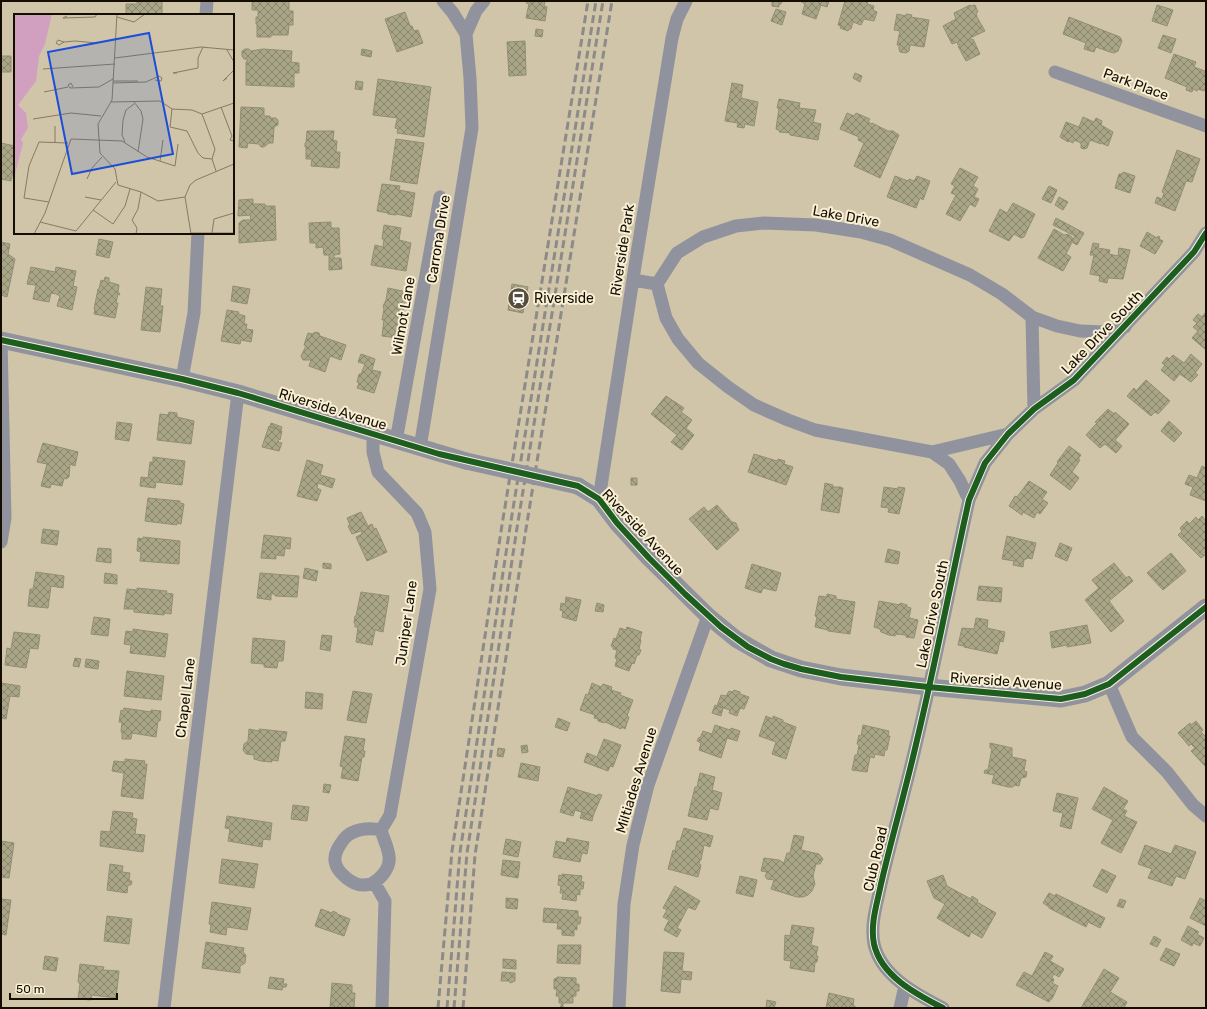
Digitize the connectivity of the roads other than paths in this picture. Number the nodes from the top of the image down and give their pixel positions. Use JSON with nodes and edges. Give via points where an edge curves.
{"nodes":[{"id":1,"x":207,"y":1,"type":"edge"},
{"id":2,"x":443,"y":1,"type":"edge"},
{"id":3,"x":484,"y":1,"type":"edge"},
{"id":4,"x":684,"y":4,"type":"edge"},
{"id":5,"x":206,"y":14,"type":"edge"},
{"id":6,"x":466,"y":34,"type":"junction"},
{"id":7,"x":1055,"y":72,"type":"dead end"},
{"id":8,"x":1206,"y":126,"type":"edge"},
{"id":9,"x":440,"y":197,"type":"dead end"},
{"id":10,"x":1206,"y":233,"type":"edge"},
{"id":11,"x":198,"y":234,"type":"edge"},
{"id":12,"x":633,"y":280,"type":"junction"},
{"id":13,"x":657,"y":284,"type":"junction"},
{"id":14,"x":1032,"y":317,"type":"junction"},
{"id":15,"x":1125,"y":327,"type":"junction"},
{"id":16,"x":1,"y":340,"type":"edge"},
{"id":17,"x":182,"y":379,"type":"junction"},
{"id":18,"x":238,"y":392,"type":"junction"},
{"id":19,"x":1034,"y":409,"type":"junction"},
{"id":20,"x":373,"y":433,"type":"junction"},
{"id":21,"x":1008,"y":434,"type":"junction"},
{"id":22,"x":396,"y":441,"type":"junction"},
{"id":23,"x":420,"y":448,"type":"junction"},
{"id":24,"x":932,"y":452,"type":"junction"},
{"id":25,"x":599,"y":499,"type":"junction"},
{"id":26,"x":969,"y":500,"type":"junction"},
{"id":27,"x":1,"y":542,"type":"edge"},
{"id":28,"x":1206,"y":607,"type":"edge"},
{"id":29,"x":708,"y":616,"type":"junction"},
{"id":30,"x":1109,"y":684,"type":"junction"},
{"id":31,"x":928,"y":686,"type":"junction"},
{"id":32,"x":1206,"y":816,"type":"edge"},
{"id":33,"x":381,"y":830,"type":"junction"},
{"id":34,"x":374,"y":882,"type":"junction"},
{"id":35,"x":905,"y":986,"type":"junction"},
{"id":36,"x":164,"y":1008,"type":"edge"},
{"id":37,"x":382,"y":1008,"type":"edge"},
{"id":38,"x":619,"y":1008,"type":"edge"},
{"id":39,"x":900,"y":1008,"type":"edge"},
{"id":40,"x":943,"y":1008,"type":"edge"}],
"edges":[{"from":1,"to":5,"type":"street"},
{"from":2,"to":6,"type":"street","name":"Carrona Drive"},
{"from":3,"to":6,"type":"street","name":"Carrona Drive","via":[[476,11]]},
{"from":4,"to":12,"type":"street","name":"Riverside Park","via":[[672,38]]},
{"from":6,"to":23,"type":"street","name":"Carrona Drive","via":[[472,128]]},
{"from":7,"to":8,"type":"street","name":"Park Place"},
{"from":9,"to":22,"type":"street","name":"Wilmot Lane"},
{"from":10,"to":15,"type":"street","name":"Lake Drive South","via":[[1194,252]]},
{"from":11,"to":17,"type":"street","via":[[194,313]]},
{"from":12,"to":13,"type":"street"},
{"from":12,"to":25,"type":"street","name":"Riverside Park"},
{"from":13,"to":14,"type":"street","name":"Lake Drive","via":[[677,253],[703,237],[736,226],[816,225],[861,232],[890,240],[970,275],[1002,294]]},
{"from":13,"to":24,"type":"street","via":[[666,318],[678,339],[698,363],[754,405],[815,430]]},
{"from":14,"to":15,"type":"street","name":"Lake Drive","via":[[1057,326],[1080,330],[1105,332]]},
{"from":14,"to":19,"type":"street"},
{"from":15,"to":19,"type":"street","name":"Lake Drive South","via":[[1074,380]]},
{"from":16,"to":17,"type":"street","name":"Riverside Avenue"},
{"from":16,"to":27,"type":"street","via":[[5,518]]},
{"from":17,"to":18,"type":"street","name":"Riverside Avenue"},
{"from":18,"to":20,"type":"street","name":"Riverside Avenue"},
{"from":18,"to":36,"type":"street","name":"Chapel Lane"},
{"from":19,"to":21,"type":"street","name":"Lake Drive South"},
{"from":20,"to":22,"type":"street","name":"Riverside Avenue"},
{"from":20,"to":33,"type":"street","name":"Juniper Lane","via":[[373,452],[378,472],[417,513],[425,532],[430,589],[390,815]]},
{"from":21,"to":24,"type":"street"},
{"from":21,"to":26,"type":"street","name":"Lake Drive South","via":[[985,463]]},
{"from":22,"to":23,"type":"street","name":"Riverside Avenue"},
{"from":23,"to":25,"type":"street","name":"Riverside Avenue","bridge":true,"via":[[578,486]]},
{"from":24,"to":26,"type":"street","via":[[949,464]]},
{"from":25,"to":29,"type":"street","name":"Riverside Avenue","via":[[649,558]]},
{"from":26,"to":31,"type":"street","name":"Lake Drive South"},
{"from":28,"to":30,"type":"street","name":"Riverside Avenue"},
{"from":29,"to":31,"type":"street","name":"Riverside Avenue","via":[[736,639],[771,660],[841,677]]},
{"from":29,"to":38,"type":"street","name":"Miltiades Avenue","via":[[648,785],[633,845],[624,904]]},
{"from":30,"to":31,"type":"street","name":"Riverside Avenue","via":[[1085,694],[1061,699]]},
{"from":30,"to":32,"type":"street","via":[[1132,737]]},
{"from":31,"to":35,"type":"street","name":"Club Road","via":[[872,925],[872,936],[878,954],[888,971]]},
{"from":33,"to":34,"type":"street","via":[[390,856],[388,867]]},
{"from":33,"to":34,"type":"street","via":[[370,828],[346,837],[337,848],[335,862],[341,874],[351,882],[363,885]]},
{"from":34,"to":37,"type":"street","via":[[385,901]]},
{"from":35,"to":39,"type":"street"},
{"from":35,"to":40,"type":"street","name":"Club Road"}]}
